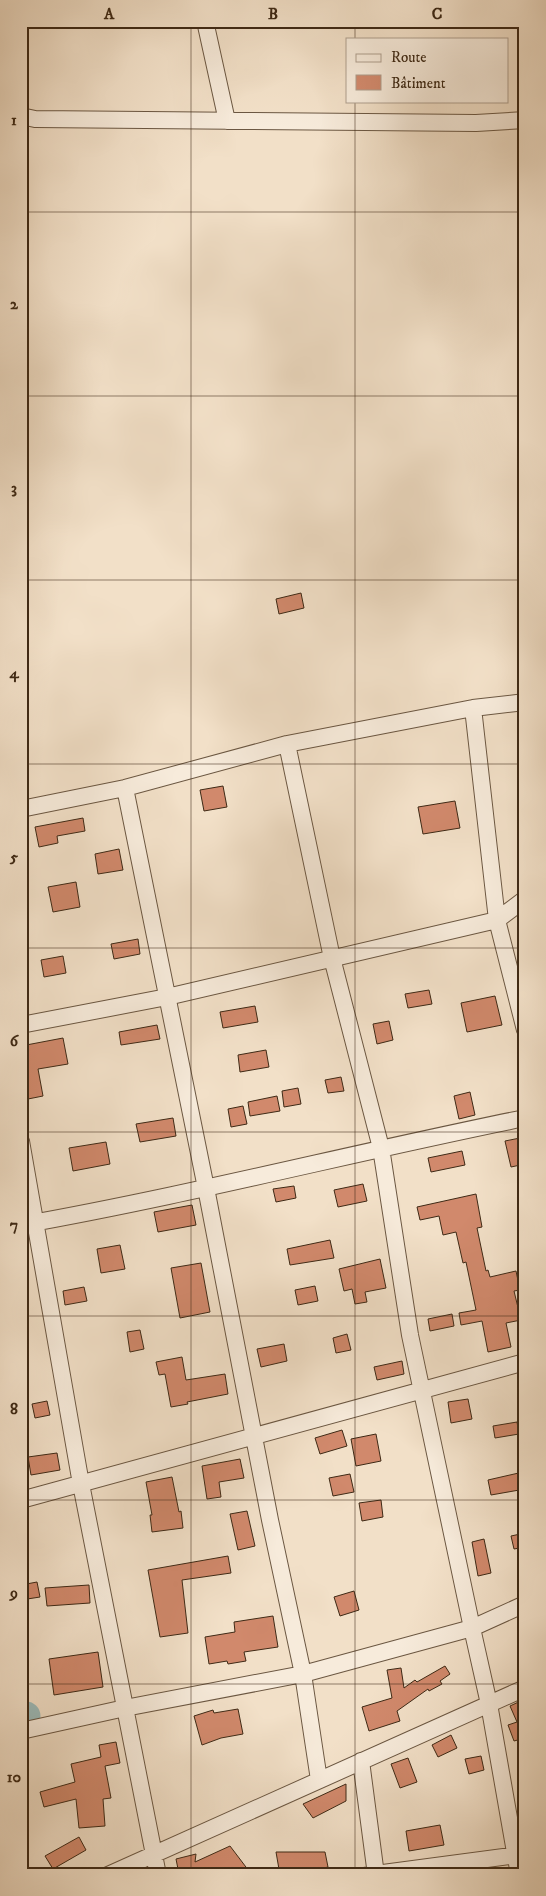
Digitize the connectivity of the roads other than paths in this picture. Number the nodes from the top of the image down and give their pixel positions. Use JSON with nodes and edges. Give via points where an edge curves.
{"nodes":[{"id":1,"x":206,"y":21,"type":"edge"},
{"id":2,"x":21,"y":116,"type":"edge"},
{"id":3,"x":525,"y":120,"type":"edge"},
{"id":4,"x":227,"y":121,"type":"junction"},
{"id":5,"x":525,"y":702,"type":"edge"},
{"id":6,"x":473,"y":708,"type":"junction"},
{"id":7,"x":286,"y":744,"type":"junction"},
{"id":8,"x":125,"y":788,"type":"junction"},
{"id":9,"x":21,"y":809,"type":"edge"},
{"id":10,"x":525,"y":899,"type":"edge"},
{"id":11,"x":497,"y":920,"type":"junction"},
{"id":12,"x":332,"y":958,"type":"junction"},
{"id":13,"x":167,"y":997,"type":"junction"},
{"id":14,"x":21,"y":1025,"type":"edge"},
{"id":15,"x":525,"y":1030,"type":"edge"},
{"id":16,"x":525,"y":1118,"type":"edge"},
{"id":17,"x":21,"y":1141,"type":"edge"},
{"id":18,"x":381,"y":1148,"type":"junction"},
{"id":19,"x":206,"y":1188,"type":"junction"},
{"id":20,"x":28,"y":1223,"type":"edge"},
{"id":21,"x":525,"y":1362,"type":"edge"},
{"id":22,"x":422,"y":1391,"type":"junction"},
{"id":23,"x":255,"y":1436,"type":"junction"},
{"id":24,"x":81,"y":1484,"type":"junction"},
{"id":25,"x":21,"y":1500,"type":"edge"},
{"id":26,"x":525,"y":1604,"type":"edge"},
{"id":27,"x":472,"y":1628,"type":"junction"},
{"id":28,"x":302,"y":1674,"type":"junction"},
{"id":29,"x":525,"y":1688,"type":"edge"},
{"id":30,"x":489,"y":1704,"type":"junction"},
{"id":31,"x":125,"y":1708,"type":"junction"},
{"id":32,"x":21,"y":1732,"type":"edge"},
{"id":33,"x":362,"y":1761,"type":"junction"},
{"id":34,"x":319,"y":1780,"type":"junction"},
{"id":35,"x":154,"y":1854,"type":"junction"},
{"id":36,"x":520,"y":1855,"type":"edge"},
{"id":37,"x":373,"y":1874,"type":"edge"},
{"id":38,"x":108,"y":1875,"type":"edge"},
{"id":39,"x":158,"y":1875,"type":"edge"},
{"id":40,"x":519,"y":1875,"type":"edge"}],
"edges":[{"from":1,"to":4,"type":"street"},
{"from":2,"to":4,"type":"street","via":[[35,120]]},
{"from":3,"to":4,"type":"street","via":[[476,123]]},
{"from":5,"to":6,"type":"street"},
{"from":6,"to":7,"type":"street"},
{"from":6,"to":11,"type":"street"},
{"from":7,"to":8,"type":"street"},
{"from":7,"to":12,"type":"street"},
{"from":8,"to":9,"type":"street"},
{"from":8,"to":13,"type":"street"},
{"from":10,"to":11,"type":"street"},
{"from":11,"to":12,"type":"street"},
{"from":11,"to":15,"type":"street"},
{"from":12,"to":13,"type":"street"},
{"from":12,"to":18,"type":"street"},
{"from":13,"to":14,"type":"street"},
{"from":13,"to":19,"type":"street"},
{"from":16,"to":18,"type":"street"},
{"from":17,"to":20,"type":"street"},
{"from":18,"to":19,"type":"street"},
{"from":18,"to":22,"type":"street","via":[[410,1335]]},
{"from":19,"to":20,"type":"street"},
{"from":19,"to":23,"type":"street"},
{"from":20,"to":24,"type":"street"},
{"from":21,"to":22,"type":"street"},
{"from":22,"to":23,"type":"street"},
{"from":22,"to":27,"type":"street"},
{"from":23,"to":24,"type":"street"},
{"from":23,"to":28,"type":"street"},
{"from":24,"to":25,"type":"street"},
{"from":24,"to":31,"type":"street"},
{"from":26,"to":27,"type":"street"},
{"from":27,"to":28,"type":"street"},
{"from":27,"to":30,"type":"street"},
{"from":28,"to":31,"type":"street"},
{"from":28,"to":34,"type":"street"},
{"from":29,"to":30,"type":"street"},
{"from":30,"to":33,"type":"street"},
{"from":30,"to":36,"type":"street"},
{"from":31,"to":32,"type":"street"},
{"from":31,"to":35,"type":"street"},
{"from":33,"to":34,"type":"street"},
{"from":33,"to":37,"type":"street"},
{"from":34,"to":35,"type":"street"},
{"from":35,"to":38,"type":"street"},
{"from":35,"to":39,"type":"street"},
{"from":36,"to":37,"type":"street"},
{"from":36,"to":40,"type":"street"}]}
